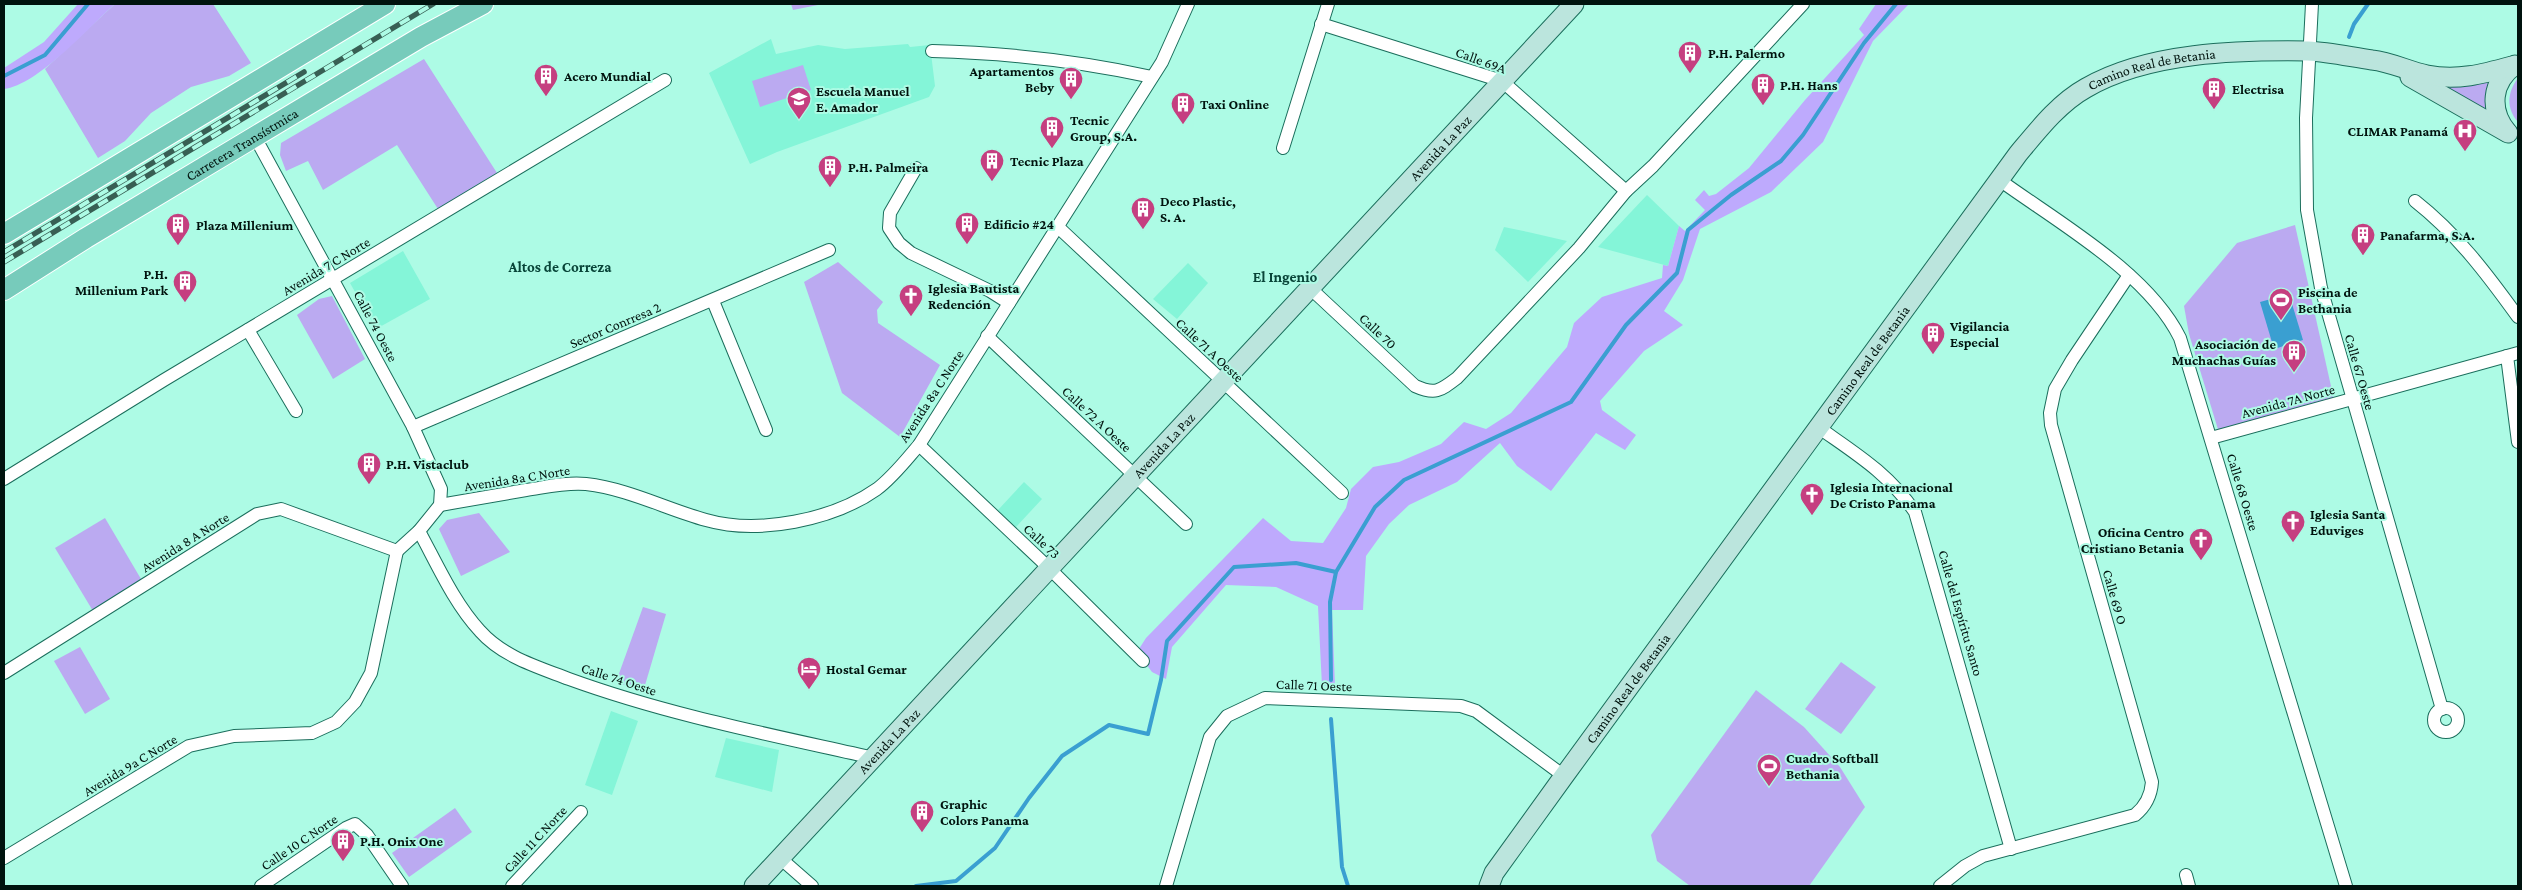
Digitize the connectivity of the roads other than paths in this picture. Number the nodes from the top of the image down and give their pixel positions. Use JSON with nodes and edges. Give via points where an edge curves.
{"nodes":[{"id":1,"x":385,"y":4,"type":"edge"},
{"id":2,"x":483,"y":4,"type":"edge"},
{"id":3,"x":1188,"y":4,"type":"edge"},
{"id":4,"x":1328,"y":4,"type":"edge"},
{"id":5,"x":1574,"y":4,"type":"edge"},
{"id":6,"x":1803,"y":4,"type":"edge"},
{"id":7,"x":2312,"y":4,"type":"edge"},
{"id":8,"x":1322,"y":24,"type":"junction"},
{"id":9,"x":932,"y":51,"type":"dead end"},
{"id":10,"x":2310,"y":51,"type":"junction"},
{"id":11,"x":2377,"y":60,"type":"junction"},
{"id":12,"x":2516,"y":64,"type":"edge"},
{"id":13,"x":1152,"y":77,"type":"junction"},
{"id":14,"x":665,"y":80,"type":"dead end"},
{"id":15,"x":1502,"y":80,"type":"junction"},
{"id":16,"x":2513,"y":136,"type":"edge"},
{"id":17,"x":255,"y":137,"type":"junction"},
{"id":18,"x":1283,"y":148,"type":"dead end"},
{"id":19,"x":916,"y":168,"type":"dead end"},
{"id":20,"x":2001,"y":180,"type":"junction"},
{"id":21,"x":1626,"y":191,"type":"junction"},
{"id":22,"x":2415,"y":201,"type":"dead end"},
{"id":23,"x":1058,"y":227,"type":"junction"},
{"id":24,"x":4,"y":234,"type":"edge"},
{"id":25,"x":829,"y":250,"type":"dead end"},
{"id":26,"x":2130,"y":275,"type":"junction"},
{"id":27,"x":334,"y":279,"type":"junction"},
{"id":28,"x":1310,"y":288,"type":"junction"},
{"id":29,"x":4,"y":290,"type":"edge"},
{"id":30,"x":713,"y":301,"type":"junction"},
{"id":31,"x":1009,"y":303,"type":"junction"},
{"id":32,"x":2518,"y":317,"type":"edge"},
{"id":33,"x":248,"y":330,"type":"junction"},
{"id":34,"x":988,"y":336,"type":"junction"},
{"id":35,"x":2513,"y":355,"type":"edge"},
{"id":36,"x":1223,"y":383,"type":"junction"},
{"id":37,"x":2352,"y":399,"type":"junction"},
{"id":38,"x":296,"y":411,"type":"dead end"},
{"id":39,"x":413,"y":427,"type":"junction"},
{"id":40,"x":1818,"y":427,"type":"junction"},
{"id":41,"x":766,"y":430,"type":"dead end"},
{"id":42,"x":2211,"y":438,"type":"junction"},
{"id":43,"x":2518,"y":442,"type":"edge"},
{"id":44,"x":919,"y":445,"type":"junction"},
{"id":45,"x":1136,"y":476,"type":"junction"},
{"id":46,"x":4,"y":479,"type":"edge"},
{"id":47,"x":1342,"y":493,"type":"dead end"},
{"id":48,"x":440,"y":505,"type":"junction"},
{"id":49,"x":1186,"y":524,"type":"dead end"},
{"id":50,"x":419,"y":531,"type":"junction"},
{"id":51,"x":397,"y":551,"type":"junction"},
{"id":52,"x":1050,"y":569,"type":"junction"},
{"id":53,"x":1143,"y":661,"type":"dead end"},
{"id":54,"x":4,"y":673,"type":"edge"},
{"id":55,"x":2442,"y":709,"type":"dead end"},
{"id":56,"x":874,"y":758,"type":"junction"},
{"id":57,"x":1564,"y":776,"type":"junction"},
{"id":58,"x":581,"y":812,"type":"dead end"},
{"id":59,"x":2011,"y":849,"type":"junction"},
{"id":60,"x":4,"y":858,"type":"edge"},
{"id":61,"x":780,"y":858,"type":"junction"},
{"id":62,"x":261,"y":886,"type":"edge"},
{"id":63,"x":402,"y":886,"type":"edge"},
{"id":64,"x":512,"y":886,"type":"edge"},
{"id":65,"x":754,"y":886,"type":"edge"},
{"id":66,"x":812,"y":886,"type":"edge"},
{"id":67,"x":1166,"y":886,"type":"edge"},
{"id":68,"x":1488,"y":886,"type":"edge"},
{"id":69,"x":1940,"y":886,"type":"edge"},
{"id":70,"x":2346,"y":886,"type":"edge"}],
"edges":[{"from":1,"to":24,"type":"main road"},
{"from":2,"to":17,"type":"main road","name":"Carretera Transístmica","via":[[421,37]]},
{"from":3,"to":13,"type":"street","name":"Avenida 8a C Norte"},
{"from":4,"to":8,"type":"street"},
{"from":5,"to":15,"type":"street","name":"Avenida La Paz"},
{"from":6,"to":21,"type":"street"},
{"from":7,"to":10,"type":"street","name":"Calle 67 Oeste"},
{"from":8,"to":15,"type":"street","name":"Calle 69A"},
{"from":8,"to":18,"type":"street"},
{"from":9,"to":13,"type":"street","via":[[990,53],[1092,64]]},
{"from":10,"to":11,"type":"street","name":"Camino Real de Betania"},
{"from":10,"to":20,"type":"street","name":"Camino Real de Betania","via":[[2218,54],[2148,64],[2118,73],[2085,88],[2062,106],[2018,154]]},
{"from":10,"to":37,"type":"street","name":"Calle 67 Oeste","via":[[2306,118],[2307,210],[2321,288]]},
{"from":11,"to":12,"type":"street","name":"Camino Real de Betania","via":[[2426,75],[2453,78],[2481,75]]},
{"from":11,"to":16,"type":"street","name":"Camino Real de Betania"},
{"from":12,"to":16,"type":"street","via":[[2500,81],[2494,99],[2498,117]]},
{"from":13,"to":23,"type":"street","name":"Avenida 8a C Norte"},
{"from":14,"to":27,"type":"street","name":"Avenida 7 C Norte"},
{"from":15,"to":21,"type":"street","name":"Calle 69A"},
{"from":15,"to":28,"type":"street","name":"Avenida La Paz"},
{"from":17,"to":27,"type":"street","name":"Calle 74 Oeste"},
{"from":17,"to":29,"type":"main road","name":"Carretera Transístmica"},
{"from":19,"to":31,"type":"street","via":[[890,213],[889,228],[899,243],[911,253]]},
{"from":20,"to":26,"type":"street","name":"Calle 68 Oeste"},
{"from":20,"to":40,"type":"street","name":"Camino Real de Betania"},
{"from":21,"to":28,"type":"street","name":"Calle 70","via":[[1580,248],[1457,378],[1441,390],[1428,392],[1415,386]]},
{"from":22,"to":32,"type":"street","via":[[2455,235]]},
{"from":23,"to":31,"type":"street","name":"Avenida 8a C Norte"},
{"from":23,"to":36,"type":"street","name":"Calle 71 A Oeste"},
{"from":25,"to":30,"type":"street","name":"Sector Conrresa 2"},
{"from":26,"to":42,"type":"street","name":"Calle 68 Oeste","via":[[2175,327]]},
{"from":26,"to":59,"type":"street","name":"Calle 69 O","via":[[2055,389],[2050,412],[2152,782],[2151,792],[2142,810],[2135,815]]},
{"from":27,"to":33,"type":"street","name":"Avenida 7 C Norte"},
{"from":27,"to":39,"type":"street","name":"Calle 74 Oeste"},
{"from":28,"to":36,"type":"street","name":"Avenida La Paz"},
{"from":30,"to":39,"type":"street","name":"Sector Conrresa 2"},
{"from":30,"to":41,"type":"street"},
{"from":31,"to":34,"type":"street","name":"Avenida 8a C Norte"},
{"from":33,"to":38,"type":"street"},
{"from":33,"to":46,"type":"street","name":"Avenida 7 C Norte"},
{"from":34,"to":44,"type":"street","name":"Avenida 8a C Norte"},
{"from":34,"to":45,"type":"street","name":"Calle 72 A Oeste"},
{"from":35,"to":37,"type":"street","name":"Avenida 7A Norte"},
{"from":35,"to":43,"type":"street"},
{"from":36,"to":45,"type":"street","name":"Avenida La Paz"},
{"from":36,"to":47,"type":"street","name":"Calle 71 A Oeste"},
{"from":37,"to":42,"type":"street","name":"Avenida 7A Norte"},
{"from":37,"to":55,"type":"street","name":"Calle 67 Oeste"},
{"from":39,"to":48,"type":"street","name":"Calle 74 Oeste","via":[[441,489]]},
{"from":40,"to":57,"type":"street","name":"Camino Real de Betania"},
{"from":40,"to":59,"type":"street","name":"Calle del Espíritu Santo","via":[[1876,468],[1898,488],[1915,512]]},
{"from":42,"to":70,"type":"street","name":"Calle 68 Oeste"},
{"from":44,"to":48,"type":"street","name":"Avenida 8a C Norte","via":[[877,489],[852,503],[792,522],[762,526],[706,520],[657,502],[585,484],[562,484]]},
{"from":44,"to":52,"type":"street","name":"Calle 73"},
{"from":45,"to":49,"type":"street","name":"Calle 72 A Oeste"},
{"from":45,"to":52,"type":"street","name":"Avenida La Paz"},
{"from":48,"to":50,"type":"street"},
{"from":50,"to":51,"type":"street"},
{"from":50,"to":56,"type":"street","name":"Calle 74 Oeste","via":[[460,604],[480,632],[519,660],[626,699]]},
{"from":51,"to":54,"type":"street","name":"Avenida 8 A Norte","via":[[300,514],[280,509],[258,514]]},
{"from":51,"to":60,"type":"street","name":"Avenida 9a C Norte","via":[[371,673],[355,702],[336,722],[312,734],[234,736],[190,746]]},
{"from":52,"to":53,"type":"street","name":"Calle 73"},
{"from":52,"to":56,"type":"street","name":"Avenida La Paz"},
{"from":56,"to":61,"type":"street","name":"Avenida La Paz"},
{"from":57,"to":67,"type":"street","name":"Calle 71 Oeste","via":[[1476,711],[1461,706],[1265,698],[1227,716],[1210,737]]},
{"from":57,"to":68,"type":"street","name":"Camino Real de Betania"},
{"from":58,"to":64,"type":"street","name":"Calle 11 C Norte"},
{"from":59,"to":69,"type":"street","name":"Calle 69 O","via":[[1983,856]]},
{"from":61,"to":65,"type":"street","name":"Avenida La Paz"},
{"from":61,"to":66,"type":"street"},
{"from":62,"to":63,"type":"street","name":"Calle 10 C Norte","via":[[355,824],[367,835]]}]}
